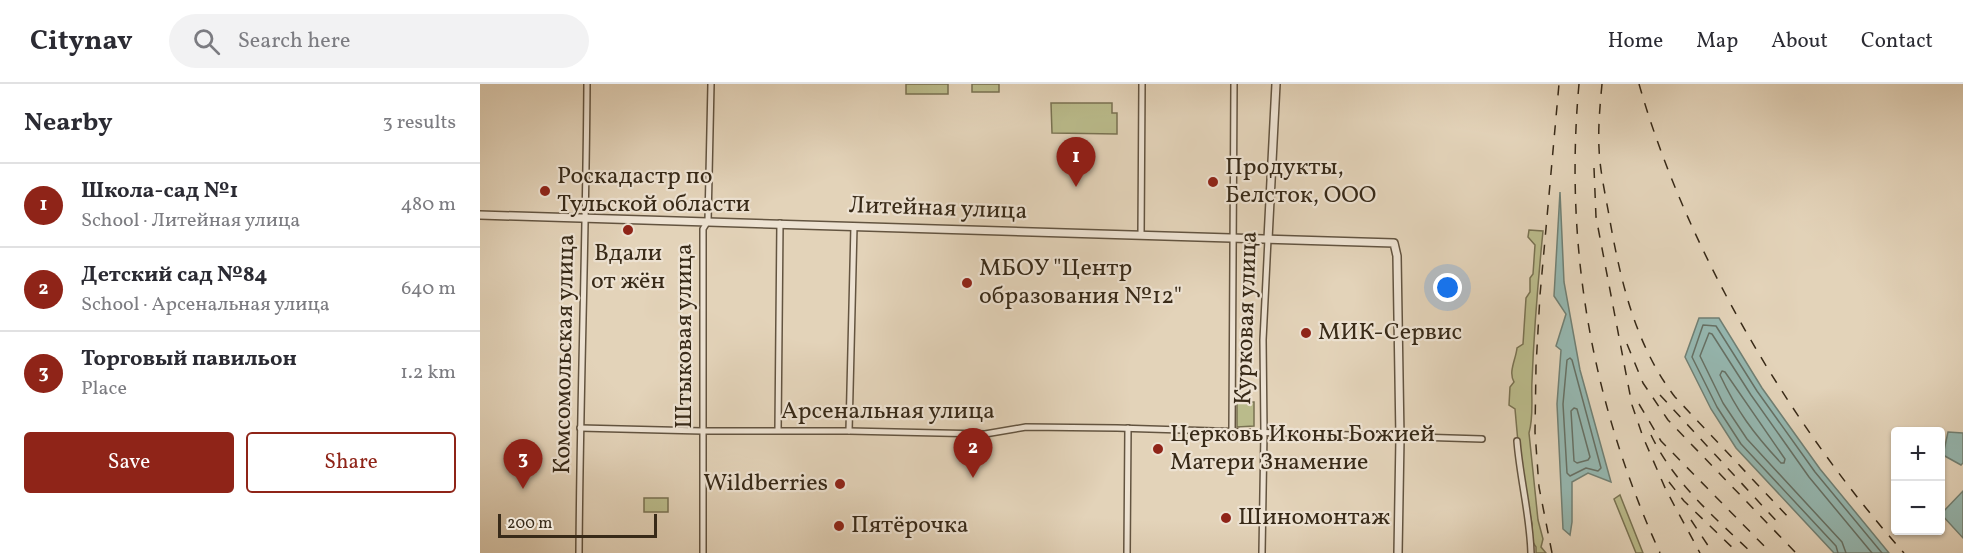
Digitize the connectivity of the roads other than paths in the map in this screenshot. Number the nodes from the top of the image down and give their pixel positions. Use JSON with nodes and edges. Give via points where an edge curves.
{"nodes":[{"id":1,"x":587,"y":84,"type":"edge"},
{"id":2,"x":711,"y":84,"type":"edge"},
{"id":3,"x":1142,"y":84,"type":"edge"},
{"id":4,"x":1234,"y":84,"type":"edge"},
{"id":5,"x":1276,"y":84,"type":"edge"},
{"id":6,"x":480,"y":215,"type":"edge"},
{"id":7,"x":586,"y":218,"type":"junction"},
{"id":8,"x":708,"y":222,"type":"junction"},
{"id":9,"x":780,"y":223,"type":"junction"},
{"id":10,"x":854,"y":226,"type":"junction"},
{"id":11,"x":1141,"y":235,"type":"junction"},
{"id":12,"x":1232,"y":238,"type":"junction"},
{"id":13,"x":1268,"y":239,"type":"junction"},
{"id":14,"x":580,"y":428,"type":"junction"},
{"id":15,"x":1128,"y":428,"type":"junction"},
{"id":16,"x":778,"y":430,"type":"junction"},
{"id":17,"x":849,"y":430,"type":"junction"},
{"id":18,"x":702,"y":431,"type":"junction"},
{"id":19,"x":1232,"y":431,"type":"junction"},
{"id":20,"x":1264,"y":432,"type":"junction"},
{"id":21,"x":1400,"y":438,"type":"junction"},
{"id":22,"x":1482,"y":440,"type":"dead end"},
{"id":23,"x":1517,"y":441,"type":"dead end"},
{"id":24,"x":579,"y":553,"type":"edge"},
{"id":25,"x":703,"y":553,"type":"edge"},
{"id":26,"x":1127,"y":553,"type":"edge"},
{"id":27,"x":1262,"y":553,"type":"edge"},
{"id":28,"x":1398,"y":553,"type":"edge"},
{"id":29,"x":1531,"y":553,"type":"edge"}],
"edges":[{"from":1,"to":7,"type":"street","name":"Комсомольская улица"},
{"from":2,"to":8,"type":"street","name":"Штыковая улица"},
{"from":3,"to":11,"type":"street"},
{"from":4,"to":12,"type":"street"},
{"from":5,"to":13,"type":"street","name":"Курковая улица"},
{"from":6,"to":7,"type":"street","name":"Литейная улица"},
{"from":7,"to":8,"type":"street","name":"Литейная улица"},
{"from":7,"to":14,"type":"street","name":"Комсомольская улица"},
{"from":8,"to":9,"type":"street","name":"Литейная улица"},
{"from":8,"to":18,"type":"street","name":"Штыковая улица","via":[[703,229]]},
{"from":9,"to":10,"type":"street","name":"Литейная улица"},
{"from":9,"to":16,"type":"street"},
{"from":10,"to":11,"type":"street","name":"Литейная улица"},
{"from":10,"to":17,"type":"street"},
{"from":11,"to":12,"type":"street","name":"Литейная улица"},
{"from":12,"to":13,"type":"street","name":"Литейная улица"},
{"from":12,"to":19,"type":"street"},
{"from":13,"to":20,"type":"street","name":"Курковая улица","via":[[1263,329]]},
{"from":13,"to":21,"type":"street","name":"Литейная улица","via":[[1394,243]]},
{"from":14,"to":18,"type":"street","name":"Арсенальная улица"},
{"from":14,"to":24,"type":"street","name":"Комсомольская улица"},
{"from":15,"to":17,"type":"street","name":"Арсенальная улица","via":[[1026,427],[985,434]]},
{"from":15,"to":19,"type":"street","name":"Арсенальная улица"},
{"from":15,"to":26,"type":"street"},
{"from":16,"to":17,"type":"street","name":"Арсенальная улица"},
{"from":16,"to":18,"type":"street","name":"Арсенальная улица"},
{"from":18,"to":25,"type":"street","name":"Штыковая улица"},
{"from":19,"to":20,"type":"street","name":"Арсенальная улица"},
{"from":20,"to":21,"type":"street","name":"Арсенальная улица"},
{"from":20,"to":27,"type":"street","name":"Курковая улица"},
{"from":21,"to":22,"type":"street","name":"Арсенальная улица"},
{"from":21,"to":28,"type":"street"},
{"from":23,"to":29,"type":"street"}]}
